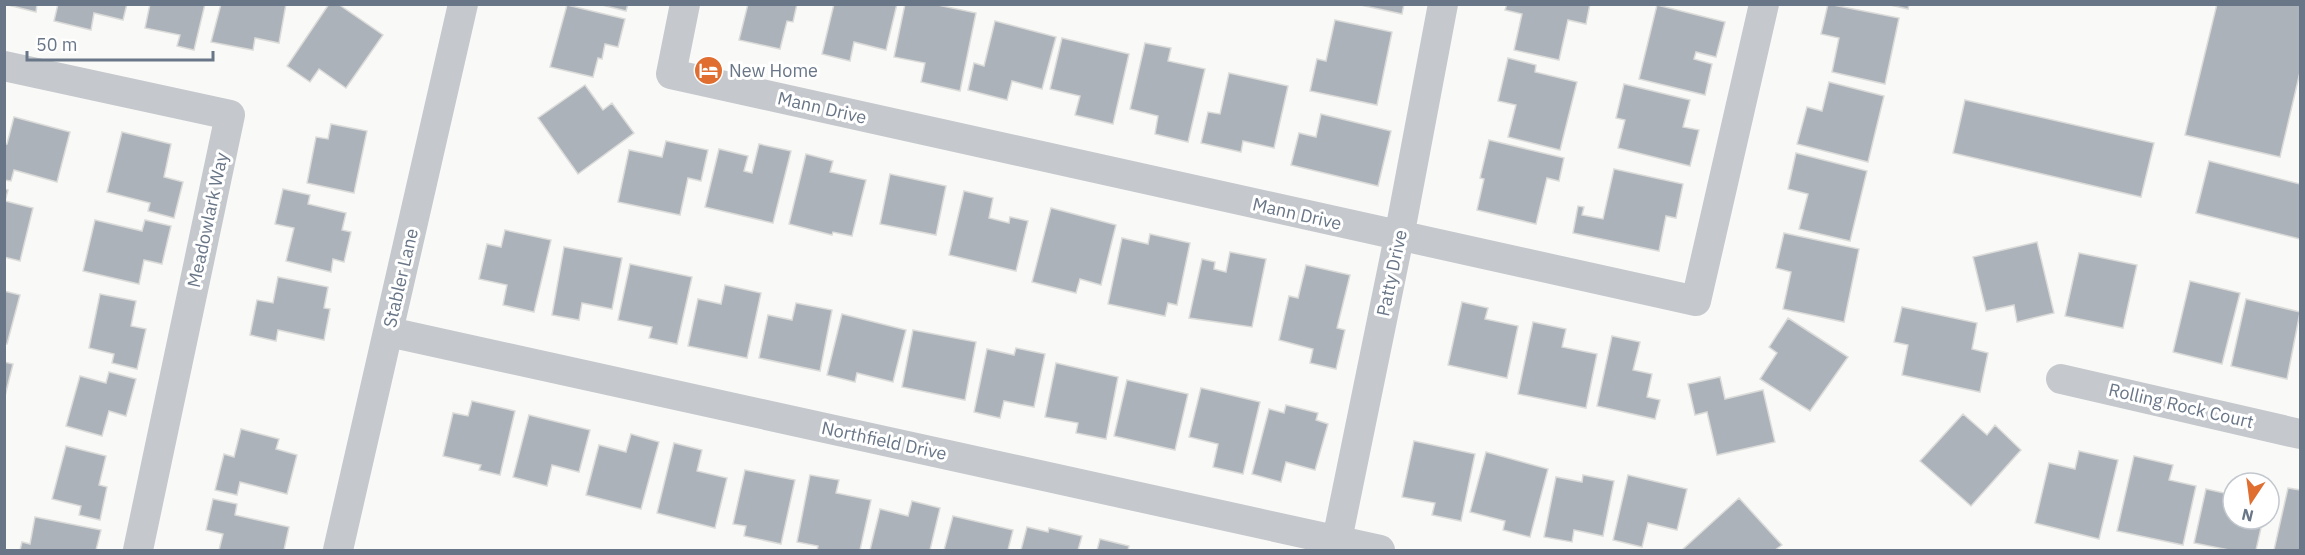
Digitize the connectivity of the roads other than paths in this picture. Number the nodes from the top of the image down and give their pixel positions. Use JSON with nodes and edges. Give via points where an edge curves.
{"nodes":[{"id":1,"x":464,"y":4,"type":"edge"},
{"id":2,"x":685,"y":4,"type":"edge"},
{"id":3,"x":1443,"y":4,"type":"edge"},
{"id":4,"x":1764,"y":4,"type":"edge"},
{"id":5,"x":4,"y":66,"type":"edge"},
{"id":6,"x":1399,"y":237,"type":"junction"},
{"id":7,"x":389,"y":332,"type":"junction"},
{"id":8,"x":2061,"y":379,"type":"dead end"},
{"id":9,"x":2301,"y":434,"type":"edge"},
{"id":10,"x":1337,"y":540,"type":"junction"},
{"id":11,"x":138,"y":550,"type":"edge"},
{"id":12,"x":338,"y":550,"type":"edge"},
{"id":13,"x":1380,"y":550,"type":"edge"}],
"edges":[{"from":1,"to":7,"type":"street","name":"Stabler Lane"},
{"from":2,"to":6,"type":"street","name":"Mann Drive","via":[[670,74]]},
{"from":3,"to":6,"type":"street","name":"Patty Drive"},
{"from":4,"to":6,"type":"street","name":"Mann Drive","via":[[1696,301]]},
{"from":5,"to":11,"type":"street","name":"Meadowlark Way","via":[[230,115]]},
{"from":6,"to":10,"type":"street","name":"Patty Drive"},
{"from":7,"to":10,"type":"street","name":"Northfield Drive"},
{"from":7,"to":12,"type":"street","name":"Stabler Lane"},
{"from":8,"to":9,"type":"street","name":"Rolling Rock Court"},
{"from":10,"to":13,"type":"street","name":"Northfield Drive"}]}
